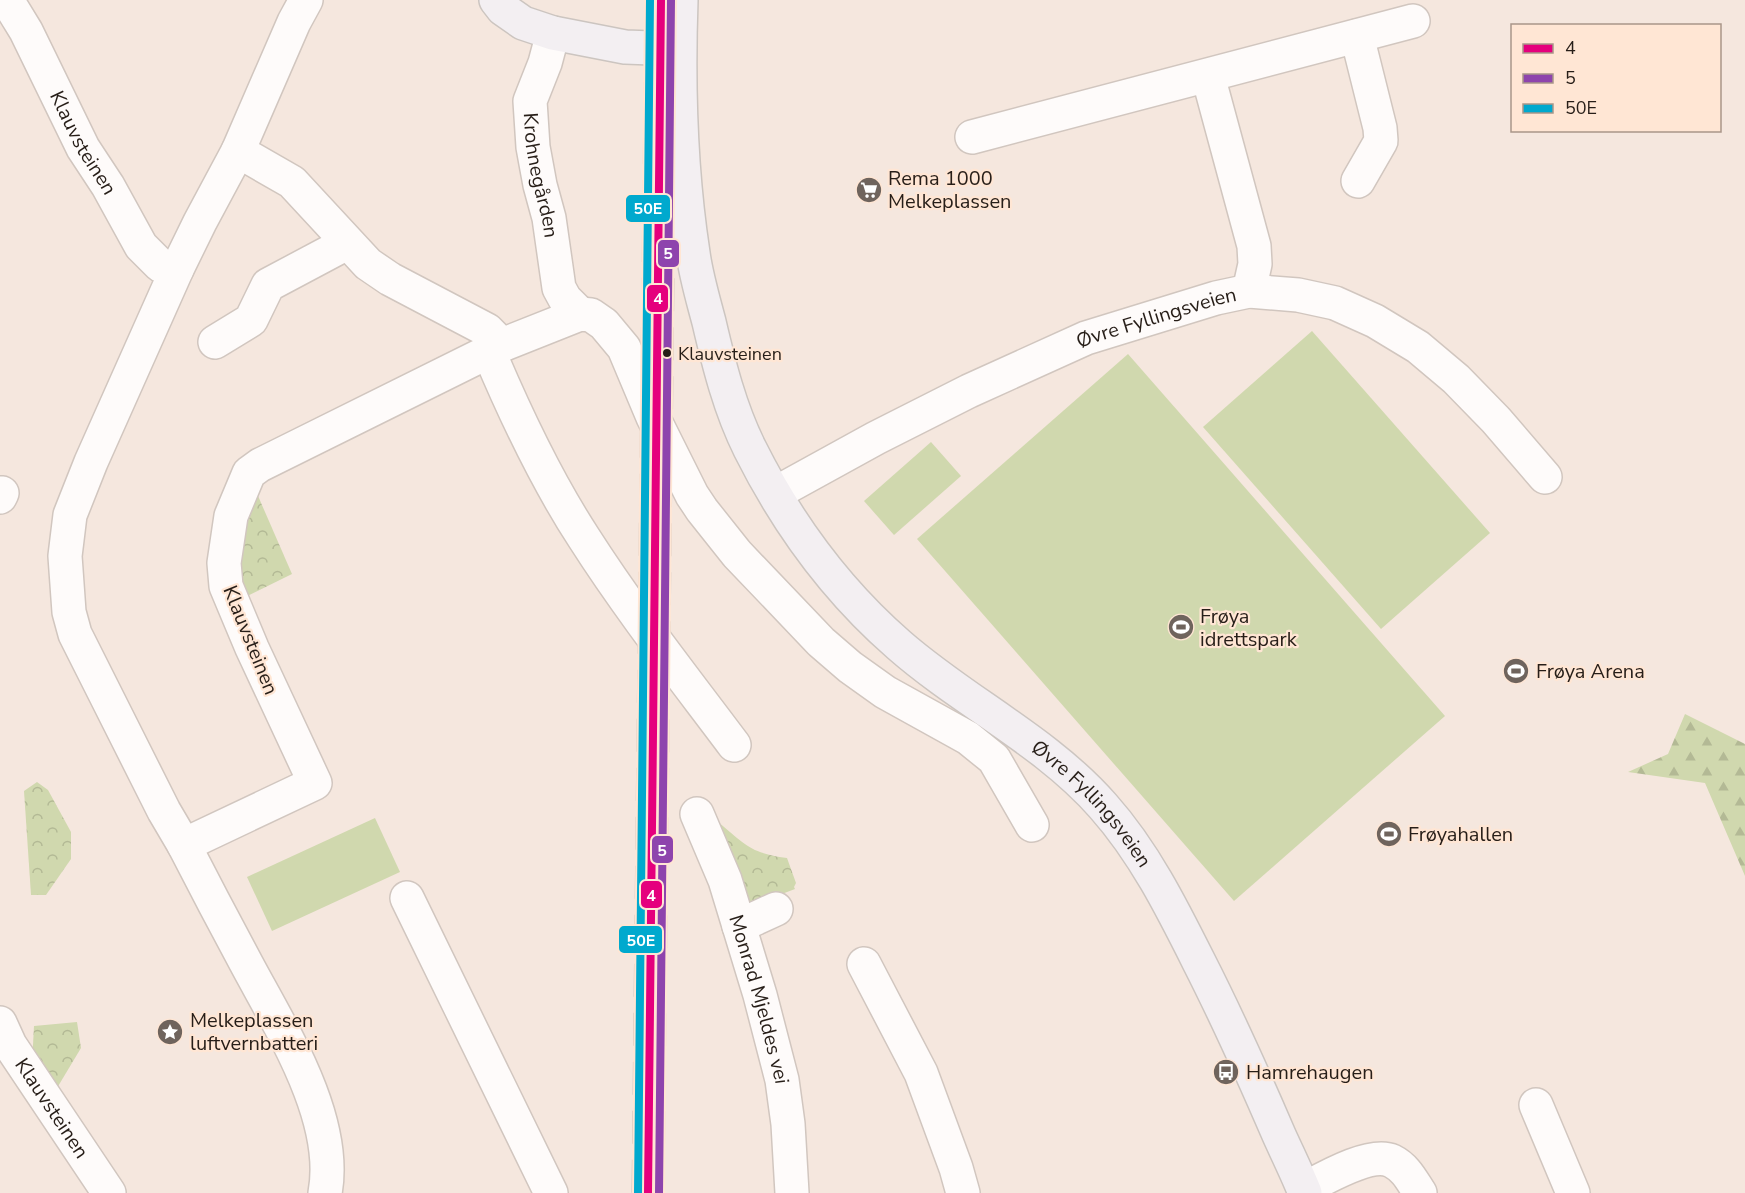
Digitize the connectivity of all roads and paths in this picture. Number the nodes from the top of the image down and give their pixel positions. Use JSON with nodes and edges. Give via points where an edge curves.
{"nodes":[{"id":1,"x":7,"y":0,"type":"edge"},
{"id":2,"x":306,"y":0,"type":"edge"},
{"id":3,"x":496,"y":0,"type":"edge"},
{"id":4,"x":681,"y":0,"type":"edge"},
{"id":5,"x":1413,"y":21,"type":"dead end"},
{"id":6,"x":553,"y":33,"type":"junction"},
{"id":7,"x":1357,"y":36,"type":"junction"},
{"id":8,"x":679,"y":49,"type":"junction"},
{"id":9,"x":1208,"y":76,"type":"junction"},
{"id":10,"x":972,"y":137,"type":"dead end"},
{"id":11,"x":238,"y":151,"type":"junction"},
{"id":12,"x":1358,"y":181,"type":"dead end"},
{"id":13,"x":347,"y":243,"type":"junction"},
{"id":14,"x":177,"y":269,"type":"junction"},
{"id":15,"x":1249,"y":291,"type":"junction"},
{"id":16,"x":580,"y":314,"type":"junction"},
{"id":17,"x":215,"y":342,"type":"dead end"},
{"id":18,"x":495,"y":348,"type":"junction"},
{"id":19,"x":1545,"y":477,"type":"dead end"},
{"id":20,"x":776,"y":494,"type":"junction"},
{"id":21,"x":734,"y":745,"type":"dead end"},
{"id":22,"x":697,"y":814,"type":"dead end"},
{"id":23,"x":1032,"y":825,"type":"dead end"},
{"id":24,"x":184,"y":845,"type":"junction"},
{"id":25,"x":407,"y":898,"type":"dead end"},
{"id":26,"x":776,"y":909,"type":"dead end"},
{"id":27,"x":739,"y":926,"type":"junction"},
{"id":28,"x":864,"y":964,"type":"dead end"},
{"id":29,"x":0,"y":1023,"type":"edge"},
{"id":30,"x":1536,"y":1105,"type":"dead end"},
{"id":31,"x":1304,"y":1191,"type":"edge"},
{"id":32,"x":108,"y":1193,"type":"edge"},
{"id":33,"x":325,"y":1193,"type":"edge"},
{"id":34,"x":551,"y":1193,"type":"edge"},
{"id":35,"x":792,"y":1193,"type":"edge"},
{"id":36,"x":963,"y":1193,"type":"edge"},
{"id":37,"x":1420,"y":1193,"type":"edge"},
{"id":38,"x":1573,"y":1193,"type":"edge"}],
"edges":[{"from":1,"to":14,"type":"street","name":"Klauvsteinen","via":[[83,148],[141,246],[160,265]]},
{"from":2,"to":11,"type":"street"},
{"from":3,"to":6,"type":"main road","via":[[524,23]]},
{"from":4,"to":8,"type":"main road","name":"Øvre Fyllingsveien"},
{"from":5,"to":7,"type":"street"},
{"from":6,"to":8,"type":"main road","via":[[625,47]]},
{"from":6,"to":16,"type":"street","name":"Krohnegården","via":[[530,101],[533,147],[560,288],[565,300]]},
{"from":7,"to":9,"type":"street"},
{"from":7,"to":12,"type":"street","via":[[1381,141]]},
{"from":8,"to":20,"type":"main road","name":"Øvre Fyllingsveien","via":[[679,104],[693,256],[731,402],[750,448]]},
{"from":9,"to":10,"type":"street"},
{"from":9,"to":15,"type":"street","name":"Øvre Fyllingsveien","via":[[1254,246]]},
{"from":11,"to":13,"type":"street","via":[[292,182]]},
{"from":11,"to":14,"type":"street"},
{"from":13,"to":17,"type":"street","via":[[268,285],[251,320]]},
{"from":13,"to":18,"type":"street","via":[[390,279],[487,330]]},
{"from":14,"to":24,"type":"street","via":[[70,515],[65,556],[69,612],[75,634]]},
{"from":15,"to":19,"type":"street","name":"Øvre Fyllingsveien","via":[[1335,303],[1418,346],[1496,420]]},
{"from":15,"to":20,"type":"street","name":"Øvre Fyllingsveien","via":[[1086,338],[969,391]]},
{"from":16,"to":18,"type":"street","name":"Klauvsteinen"},
{"from":16,"to":23,"type":"street","name":"Øvre Fyllingsveien","via":[[591,315],[604,324],[624,348],[652,417],[693,495],[737,554],[850,667],[885,692],[968,738],[994,759]]},
{"from":18,"to":21,"type":"street","via":[[532,448],[583,537]]},
{"from":18,"to":24,"type":"street","name":"Klauvsteinen","via":[[249,473],[231,516],[224,563],[226,586],[315,783]]},
{"from":20,"to":31,"type":"main road","name":"Øvre Fyllingsveien","via":[[809,548],[847,594],[897,643],[1054,760],[1104,807],[1123,831],[1162,891],[1228,1020]]},
{"from":22,"to":27,"type":"street","name":"Monrad Mjeldes vei","via":[[725,880]]},
{"from":24,"to":33,"type":"street","via":[[304,1075],[322,1122]]},
{"from":25,"to":34,"type":"street"},
{"from":26,"to":27,"type":"street"},
{"from":27,"to":35,"type":"street","name":"Monrad Mjeldes vei","via":[[782,1080]]},
{"from":28,"to":36,"type":"street","via":[[921,1074]]},
{"from":29,"to":32,"type":"street","name":"Klauvsteinen","via":[[10,1045]]},
{"from":30,"to":38,"type":"street"},
{"from":31,"to":37,"type":"street","via":[[1334,1173],[1377,1159],[1390,1160],[1405,1170]]}]}
